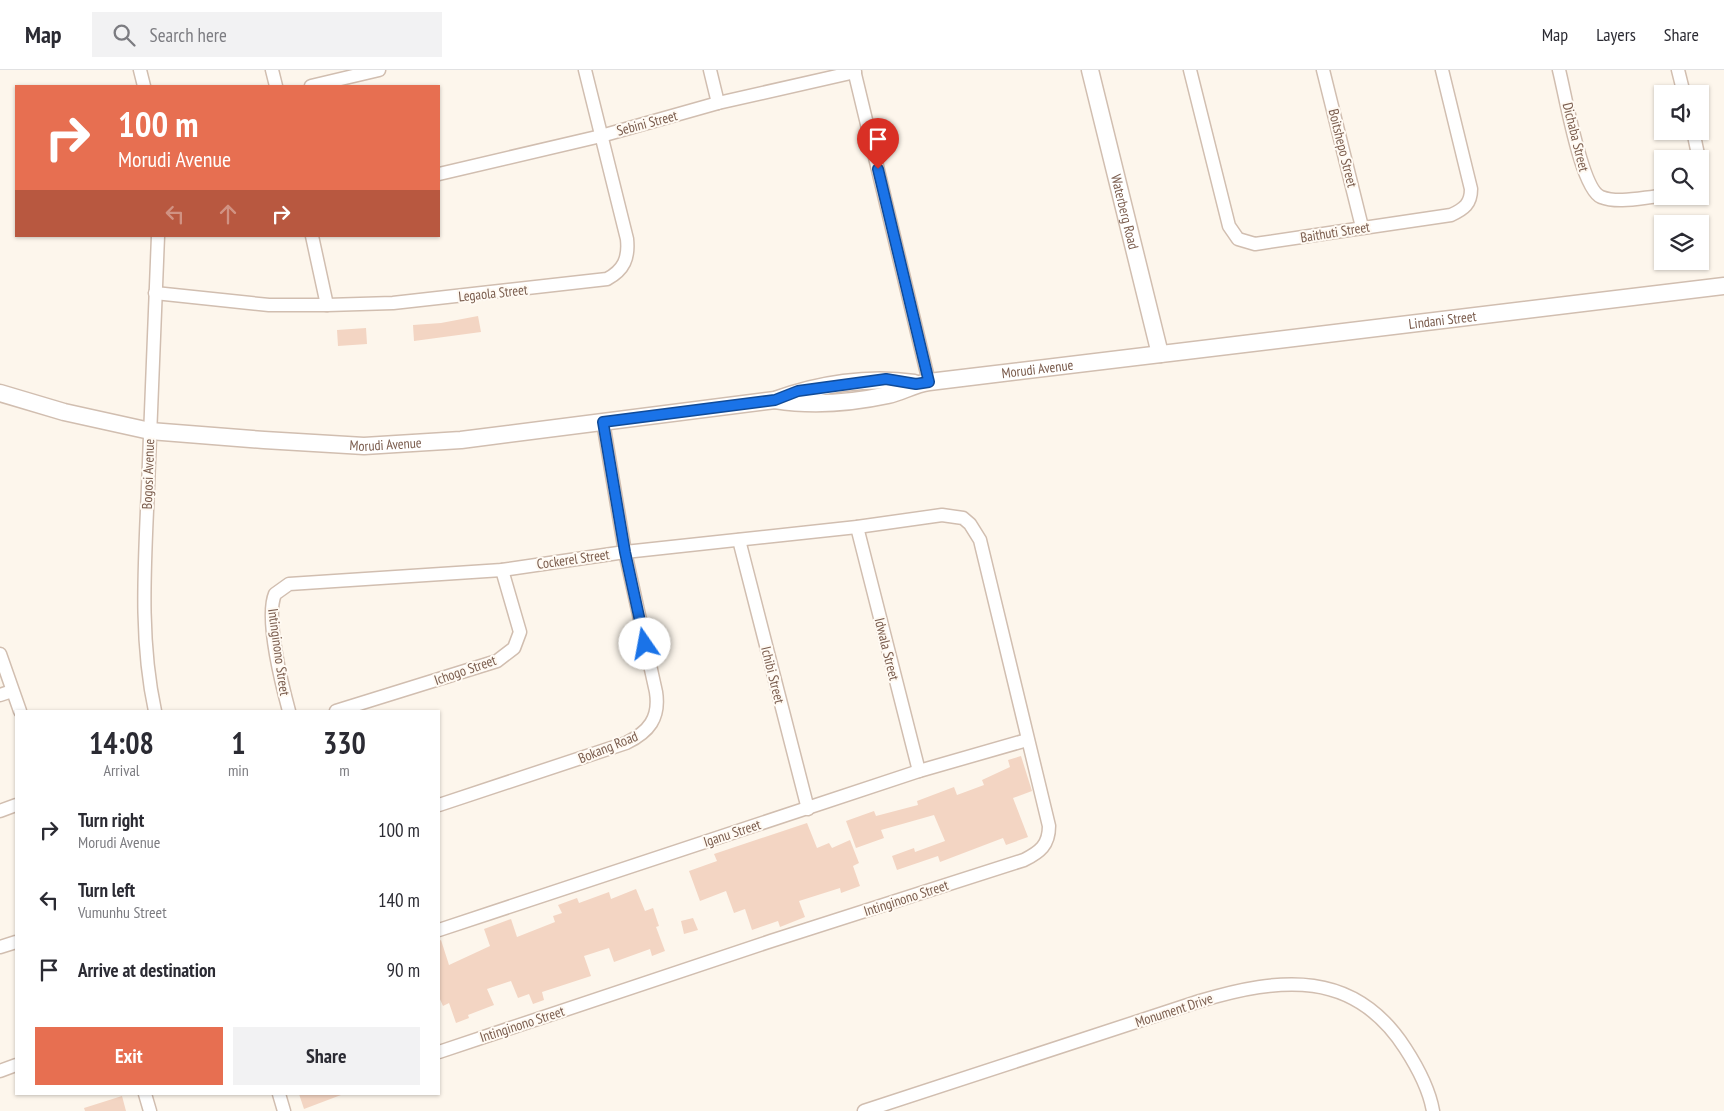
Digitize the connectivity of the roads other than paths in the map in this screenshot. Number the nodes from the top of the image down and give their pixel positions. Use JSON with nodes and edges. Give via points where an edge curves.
{"nodes":[{"id":1,"x":140,"y":70,"type":"edge"},
{"id":2,"x":272,"y":70,"type":"edge"},
{"id":3,"x":379,"y":70,"type":"edge"},
{"id":4,"x":585,"y":70,"type":"edge"},
{"id":5,"x":710,"y":70,"type":"edge"},
{"id":6,"x":1090,"y":70,"type":"edge"},
{"id":7,"x":1190,"y":70,"type":"edge"},
{"id":8,"x":1323,"y":70,"type":"edge"},
{"id":9,"x":1442,"y":70,"type":"edge"},
{"id":10,"x":1559,"y":70,"type":"edge"},
{"id":11,"x":1678,"y":70,"type":"edge"},
{"id":12,"x":854,"y":71,"type":"edge"},
{"id":13,"x":144,"y":85,"type":"edge"},
{"id":14,"x":276,"y":85,"type":"edge"},
{"id":15,"x":315,"y":85,"type":"edge"},
{"id":16,"x":1682,"y":85,"type":"edge"},
{"id":17,"x":718,"y":103,"type":"junction"},
{"id":18,"x":601,"y":136,"type":"junction"},
{"id":19,"x":440,"y":174,"type":"edge"},
{"id":20,"x":1654,"y":197,"type":"edge"},
{"id":21,"x":1362,"y":227,"type":"junction"},
{"id":22,"x":158,"y":237,"type":"edge"},
{"id":23,"x":312,"y":237,"type":"edge"},
{"id":24,"x":1724,"y":286,"type":"edge"},
{"id":25,"x":155,"y":293,"type":"junction"},
{"id":26,"x":327,"y":305,"type":"junction"},
{"id":27,"x":1160,"y":354,"type":"junction"},
{"id":28,"x":922,"y":383,"type":"junction"},
{"id":29,"x":0,"y":393,"type":"edge"},
{"id":30,"x":603,"y":422,"type":"junction"},
{"id":31,"x":150,"y":431,"type":"junction"},
{"id":32,"x":963,"y":518,"type":"joint"},
{"id":33,"x":857,"y":528,"type":"junction"},
{"id":34,"x":739,"y":540,"type":"junction"},
{"id":35,"x":625,"y":552,"type":"junction"},
{"id":36,"x":502,"y":570,"type":"junction"},
{"id":37,"x":275,"y":594,"type":"joint"},
{"id":38,"x":0,"y":654,"type":"edge"},
{"id":39,"x":6,"y":693,"type":"edge"},
{"id":40,"x":19,"y":710,"type":"edge"},
{"id":41,"x":155,"y":710,"type":"edge"},
{"id":42,"x":289,"y":710,"type":"edge"},
{"id":43,"x":339,"y":710,"type":"edge"},
{"id":44,"x":1027,"y":740,"type":"junction"},
{"id":45,"x":919,"y":771,"type":"junction"},
{"id":46,"x":15,"y":805,"type":"edge"},
{"id":47,"x":440,"y":805,"type":"edge"},
{"id":48,"x":808,"y":808,"type":"junction"},
{"id":49,"x":0,"y":811,"type":"edge"},
{"id":50,"x":440,"y":930,"type":"edge"},
{"id":51,"x":15,"y":942,"type":"edge"},
{"id":52,"x":0,"y":947,"type":"edge"},
{"id":53,"x":440,"y":1052,"type":"edge"},
{"id":54,"x":15,"y":1065,"type":"edge"},
{"id":55,"x":0,"y":1070,"type":"edge"},
{"id":56,"x":145,"y":1095,"type":"edge"},
{"id":57,"x":279,"y":1095,"type":"edge"},
{"id":58,"x":150,"y":1111,"type":"edge"},
{"id":59,"x":284,"y":1111,"type":"edge"},
{"id":60,"x":864,"y":1111,"type":"edge"},
{"id":61,"x":1433,"y":1111,"type":"edge"}],
"edges":[{"from":1,"to":13,"type":"street"},
{"from":2,"to":14,"type":"street"},
{"from":3,"to":15,"type":"street"},
{"from":4,"to":18,"type":"street","name":"Legaola Street"},
{"from":5,"to":17,"type":"street"},
{"from":6,"to":27,"type":"street","name":"Waterberg Road"},
{"from":7,"to":21,"type":"street","name":"Baithuti Street","via":[[1226,217],[1238,239],[1246,243],[1267,243]]},
{"from":8,"to":21,"type":"street","name":"Boitshepo Street"},
{"from":9,"to":21,"type":"street","name":"Baithuti Street","via":[[1472,189],[1471,199],[1452,215]]},
{"from":10,"to":20,"type":"street","name":"Dichaba Street","via":[[1584,173],[1592,190],[1599,196],[1618,200]]},
{"from":11,"to":16,"type":"street"},
{"from":12,"to":17,"type":"street","name":"Sebini Street"},
{"from":12,"to":28,"type":"street"},
{"from":17,"to":18,"type":"street","name":"Sebini Street"},
{"from":18,"to":19,"type":"street","name":"Sebini Street"},
{"from":18,"to":26,"type":"street","name":"Legaola Street","via":[[628,250],[622,268],[614,275],[597,282],[402,302]]},
{"from":22,"to":25,"type":"street","name":"Bogosi Avenue"},
{"from":23,"to":26,"type":"street"},
{"from":24,"to":27,"type":"street","name":"Lindani Street"},
{"from":25,"to":26,"type":"street","name":"Legaola Street","via":[[269,305]]},
{"from":25,"to":31,"type":"street","name":"Bogosi Avenue"},
{"from":27,"to":28,"type":"street","name":"Morudi Avenue"},
{"from":28,"to":30,"type":"street","name":"Morudi Avenue","via":[[890,395],[846,401],[800,404],[775,400]]},
{"from":29,"to":31,"type":"street","name":"Morudi Avenue","via":[[72,414]]},
{"from":30,"to":31,"type":"street","name":"Morudi Avenue","via":[[461,440],[364,446]]},
{"from":30,"to":35,"type":"street","name":"Bokang Road"},
{"from":31,"to":41,"type":"street","name":"Bogosi Avenue","via":[[144,638]]},
{"from":32,"to":33,"type":"street","name":"Cockerel Street","via":[[942,515]]},
{"from":32,"to":44,"type":"street","name":"Intinginono Street","via":[[980,540]]},
{"from":33,"to":34,"type":"street","name":"Cockerel Street"},
{"from":33,"to":45,"type":"street","name":"Idwala Street"},
{"from":34,"to":35,"type":"street","name":"Cockerel Street"},
{"from":34,"to":48,"type":"street","name":"Ichibi Street"},
{"from":35,"to":36,"type":"street","name":"Cockerel Street"},
{"from":35,"to":47,"type":"street","name":"Bokang Road","via":[[658,702],[654,720],[647,730],[626,743]]},
{"from":36,"to":37,"type":"street","name":"Cockerel Street","via":[[298,582],[280,588]]},
{"from":36,"to":43,"type":"street","name":"Ichogo Street","via":[[520,632],[518,641],[507,655],[483,666]]},
{"from":37,"to":42,"type":"street","name":"Intinginono Street","via":[[271,611]]},
{"from":38,"to":39,"type":"street"},
{"from":39,"to":40,"type":"street"},
{"from":44,"to":45,"type":"street","name":"Iganu Street"},
{"from":44,"to":53,"type":"street","name":"Intinginono Street","via":[[1049,826],[1047,843],[1035,855]]},
{"from":45,"to":48,"type":"street","name":"Iganu Street"},
{"from":46,"to":49,"type":"street"},
{"from":48,"to":50,"type":"street","name":"Iganu Street"},
{"from":51,"to":52,"type":"street"},
{"from":54,"to":55,"type":"street"},
{"from":56,"to":58,"type":"street"},
{"from":57,"to":59,"type":"street"},
{"from":60,"to":61,"type":"street","name":"Monument Drive","via":[[1208,999],[1283,983],[1312,985],[1342,993],[1382,1018],[1418,1067],[1431,1097]]}]}
